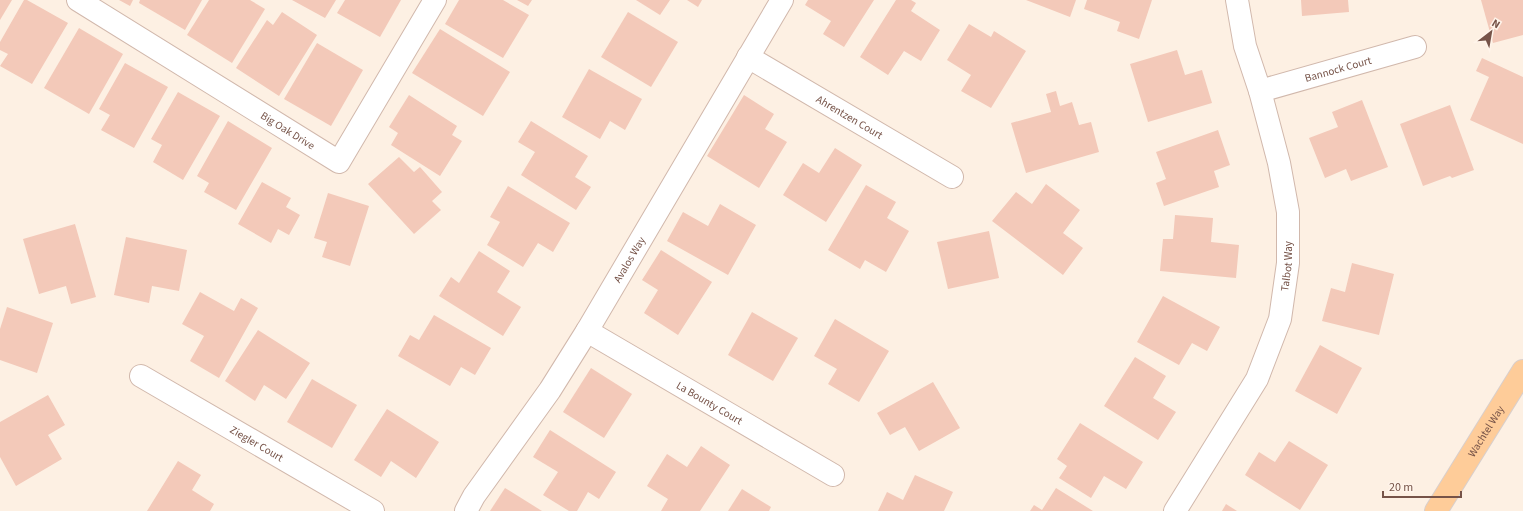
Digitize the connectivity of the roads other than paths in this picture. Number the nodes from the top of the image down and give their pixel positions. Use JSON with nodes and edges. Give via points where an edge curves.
{"nodes":[{"id":1,"x":78,"y":0,"type":"edge"},
{"id":2,"x":435,"y":0,"type":"edge"},
{"id":3,"x":782,"y":0,"type":"edge"},
{"id":4,"x":1237,"y":0,"type":"edge"},
{"id":5,"x":1415,"y":47,"type":"dead end"},
{"id":6,"x":748,"y":57,"type":"junction"},
{"id":7,"x":1260,"y":91,"type":"junction"},
{"id":8,"x":952,"y":177,"type":"dead end"},
{"id":9,"x":587,"y":331,"type":"junction"},
{"id":10,"x":1523,"y":371,"type":"edge"},
{"id":11,"x":141,"y":376,"type":"dead end"},
{"id":12,"x":833,"y":475,"type":"dead end"},
{"id":13,"x":374,"y":511,"type":"edge"},
{"id":14,"x":466,"y":511,"type":"edge"},
{"id":15,"x":1175,"y":511,"type":"edge"},
{"id":16,"x":1436,"y":511,"type":"edge"}],
"edges":[{"from":1,"to":2,"type":"street","name":"Big Oak Drive","via":[[339,162]]},
{"from":3,"to":6,"type":"street","name":"Avalos Way"},
{"from":4,"to":7,"type":"street","name":"Talbot Way","via":[[1245,46]]},
{"from":5,"to":7,"type":"street","name":"Bannock Court"},
{"from":6,"to":8,"type":"street","name":"Ahrentzen Court"},
{"from":6,"to":9,"type":"street","name":"Avalos Way"},
{"from":7,"to":15,"type":"street","name":"Talbot Way","via":[[1279,163],[1288,212],[1288,263],[1280,319],[1257,379]]},
{"from":9,"to":12,"type":"street","name":"La Bounty Court"},
{"from":9,"to":14,"type":"street","name":"Avalos Way","via":[[550,390]]},
{"from":10,"to":16,"type":"main road","name":"Wachtel Way"},
{"from":11,"to":13,"type":"street","name":"Ziegler Court"}]}
